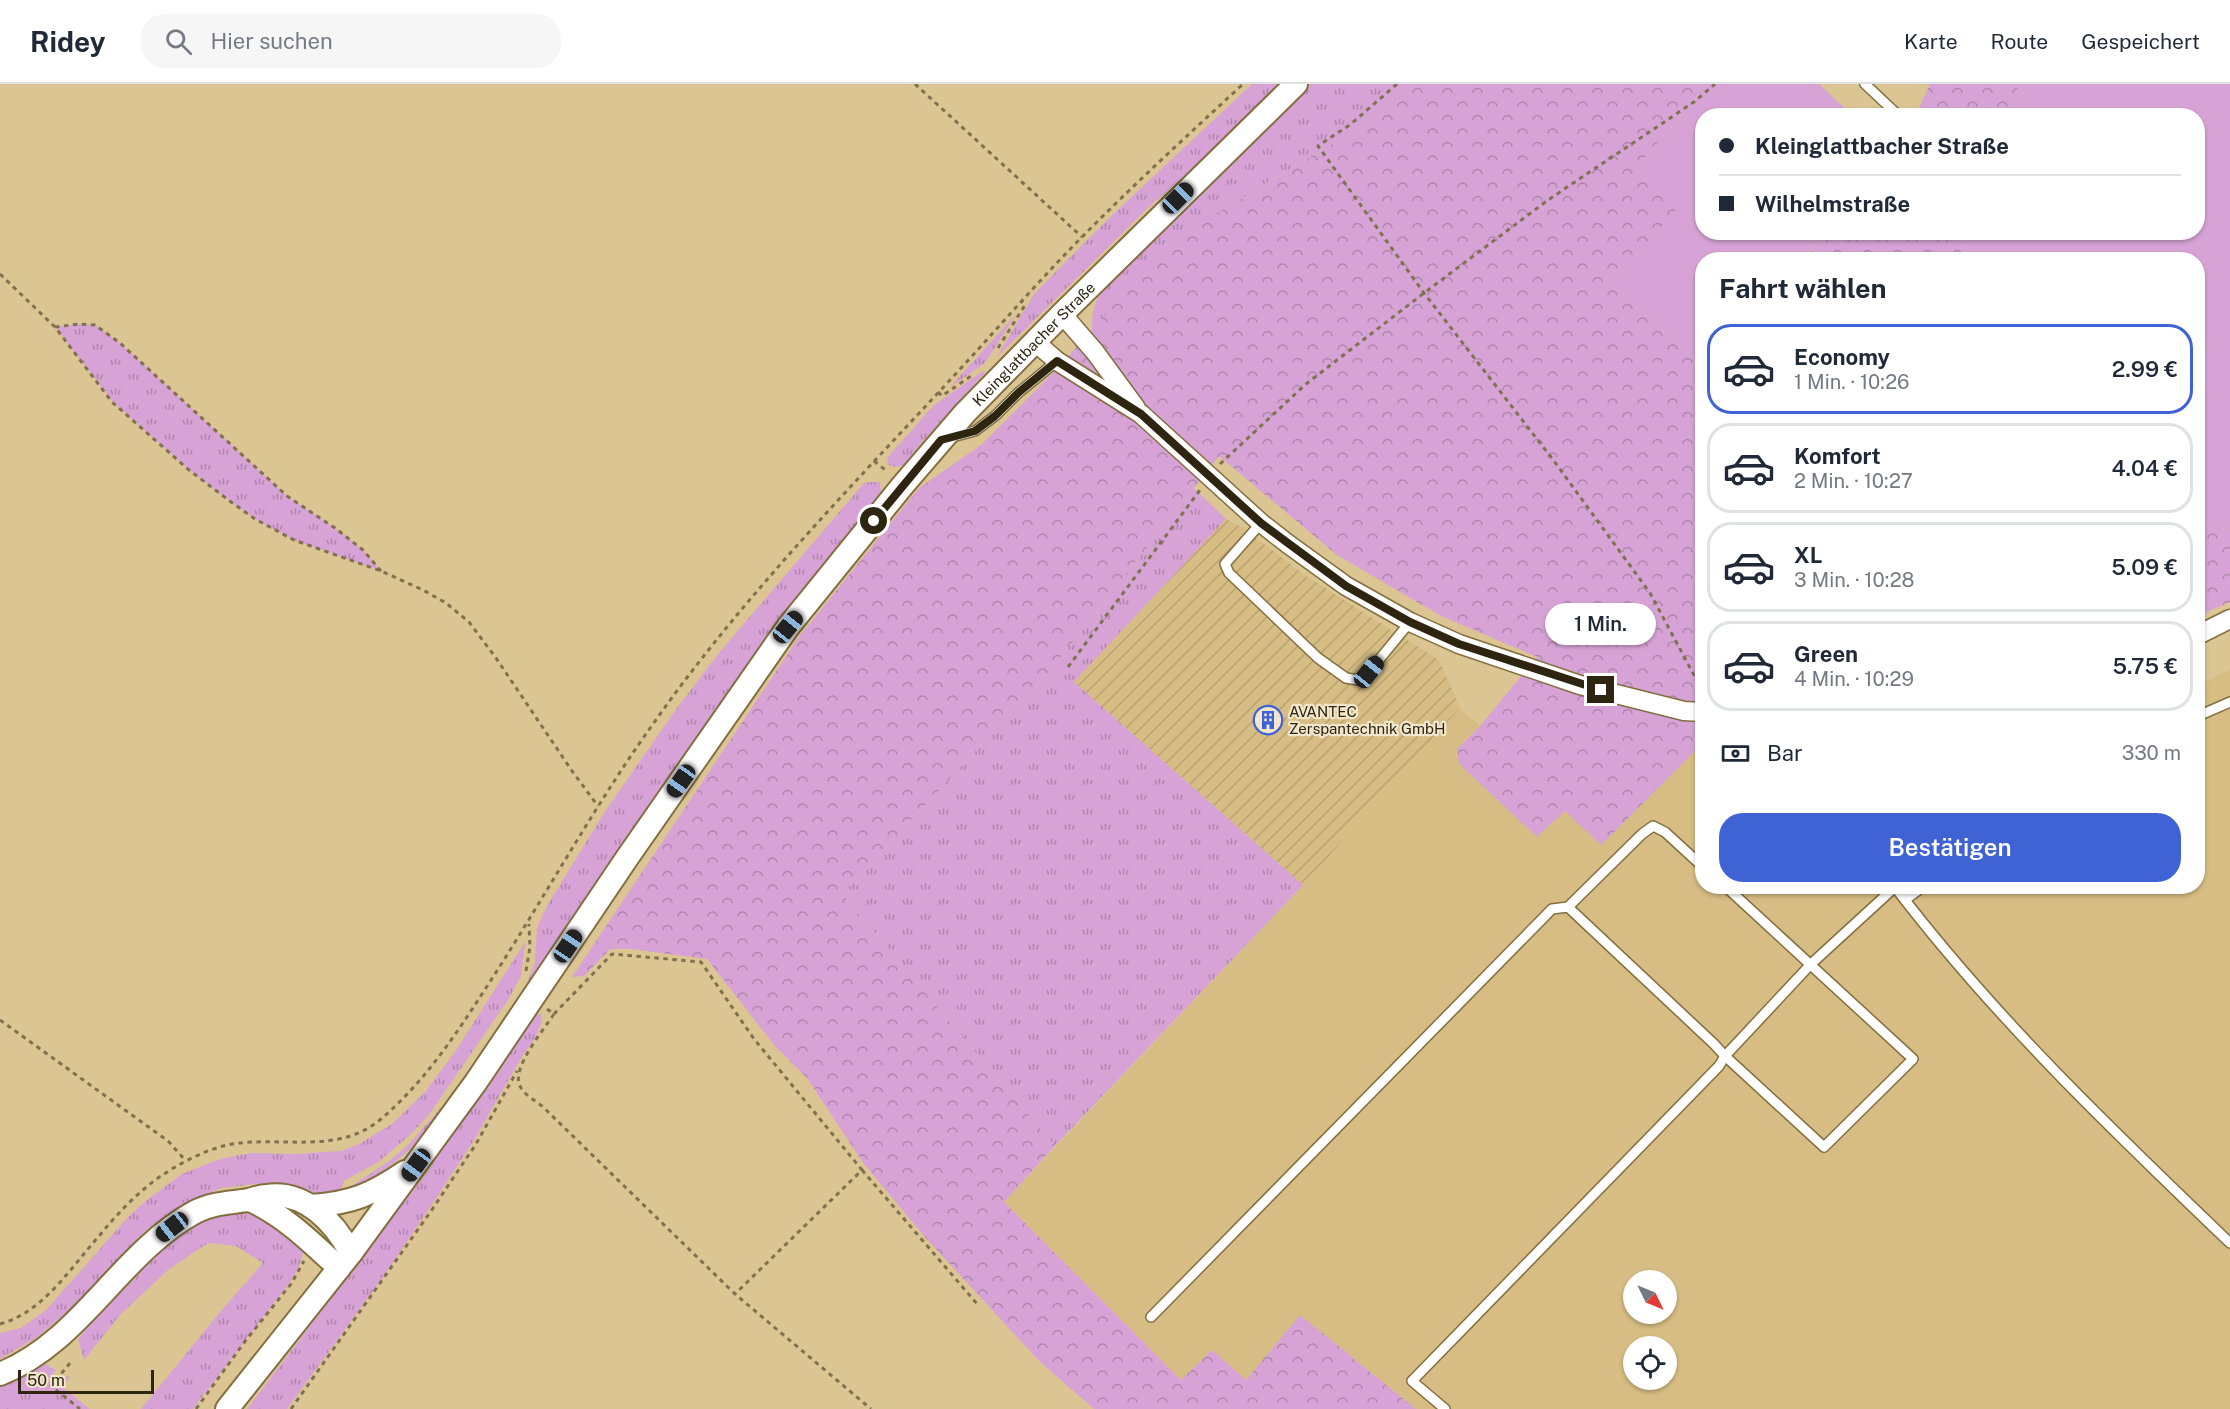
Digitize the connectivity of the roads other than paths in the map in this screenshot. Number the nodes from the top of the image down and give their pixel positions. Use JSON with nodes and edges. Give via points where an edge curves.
{"nodes":[{"id":1,"x":1296,"y":84,"type":"edge"},
{"id":2,"x":1865,"y":84,"type":"edge"},
{"id":3,"x":1890,"y":108,"type":"edge"},
{"id":4,"x":1062,"y":314,"type":"junction"},
{"id":5,"x":1034,"y":342,"type":"junction"},
{"id":6,"x":1057,"y":361,"type":"junction"},
{"id":7,"x":1141,"y":414,"type":"junction"},
{"id":8,"x":941,"y":440,"type":"junction"},
{"id":9,"x":1261,"y":523,"type":"junction"},
{"id":10,"x":2230,"y":619,"type":"edge"},
{"id":11,"x":1410,"y":622,"type":"junction"},
{"id":12,"x":2205,"y":632,"type":"edge"},
{"id":13,"x":2230,"y":702,"type":"edge"},
{"id":14,"x":1695,"y":712,"type":"edge"},
{"id":15,"x":2205,"y":713,"type":"edge"},
{"id":16,"x":1695,"y":860,"type":"edge"},
{"id":17,"x":1734,"y":894,"type":"edge"},
{"id":18,"x":1885,"y":894,"type":"edge"},
{"id":19,"x":1900,"y":894,"type":"edge"},
{"id":20,"x":1913,"y":894,"type":"edge"},
{"id":21,"x":1905,"y":900,"type":"junction"},
{"id":22,"x":1568,"y":907,"type":"junction"},
{"id":23,"x":1811,"y":964,"type":"junction"},
{"id":24,"x":1725,"y":1056,"type":"junction"},
{"id":25,"x":416,"y":1165,"type":"junction"},
{"id":26,"x":250,"y":1200,"type":"junction"},
{"id":27,"x":311,"y":1206,"type":"junction"},
{"id":28,"x":2230,"y":1242,"type":"edge"},
{"id":29,"x":345,"y":1261,"type":"junction"},
{"id":30,"x":1151,"y":1317,"type":"dead end"},
{"id":31,"x":0,"y":1374,"type":"edge"},
{"id":32,"x":227,"y":1409,"type":"edge"},
{"id":33,"x":1445,"y":1409,"type":"edge"}],
"edges":[{"from":1,"to":4,"type":"street","name":"Kleinglattbacher Straße"},
{"from":2,"to":3,"type":"lane"},
{"from":4,"to":5,"type":"street","name":"Kleinglattbacher Straße"},
{"from":4,"to":7,"type":"street"},
{"from":5,"to":6,"type":"street"},
{"from":5,"to":8,"type":"street","name":"Kleinglattbacher Straße"},
{"from":6,"to":7,"type":"street"},
{"from":6,"to":8,"type":"lane","via":[[975,431]]},
{"from":7,"to":9,"type":"street"},
{"from":8,"to":25,"type":"street","name":"Kleinglattbacher Straße","via":[[788,627]]},
{"from":9,"to":11,"type":"street","via":[[1346,586]]},
{"from":9,"to":11,"type":"lane","via":[[1225,564],[1229,573],[1318,658],[1346,678],[1358,680],[1369,672]]},
{"from":10,"to":12,"type":"street"},
{"from":11,"to":14,"type":"street","via":[[1459,644],[1580,685]]},
{"from":13,"to":15,"type":"lane"},
{"from":16,"to":22,"type":"lane","via":[[1653,826]]},
{"from":17,"to":23,"type":"lane"},
{"from":18,"to":23,"type":"lane"},
{"from":19,"to":21,"type":"lane"},
{"from":20,"to":21,"type":"lane"},
{"from":21,"to":28,"type":"lane","via":[[2104,1123]]},
{"from":22,"to":24,"type":"lane"},
{"from":22,"to":30,"type":"lane","via":[[1552,909]]},
{"from":23,"to":24,"type":"lane"},
{"from":23,"to":24,"type":"lane","via":[[1912,1059],[1824,1147]]},
{"from":24,"to":33,"type":"lane","via":[[1412,1381]]},
{"from":25,"to":27,"type":"street","via":[[357,1199]]},
{"from":25,"to":29,"type":"street","name":"Kleinglattbacher Straße"},
{"from":26,"to":27,"type":"street","via":[[279,1196]]},
{"from":26,"to":29,"type":"street"},
{"from":26,"to":31,"type":"street","via":[[220,1203],[172,1227],[50,1344],[31,1359]]},
{"from":27,"to":29,"type":"street","via":[[334,1226]]},
{"from":29,"to":32,"type":"street","name":"Kleinglattbacher Straße"}]}
